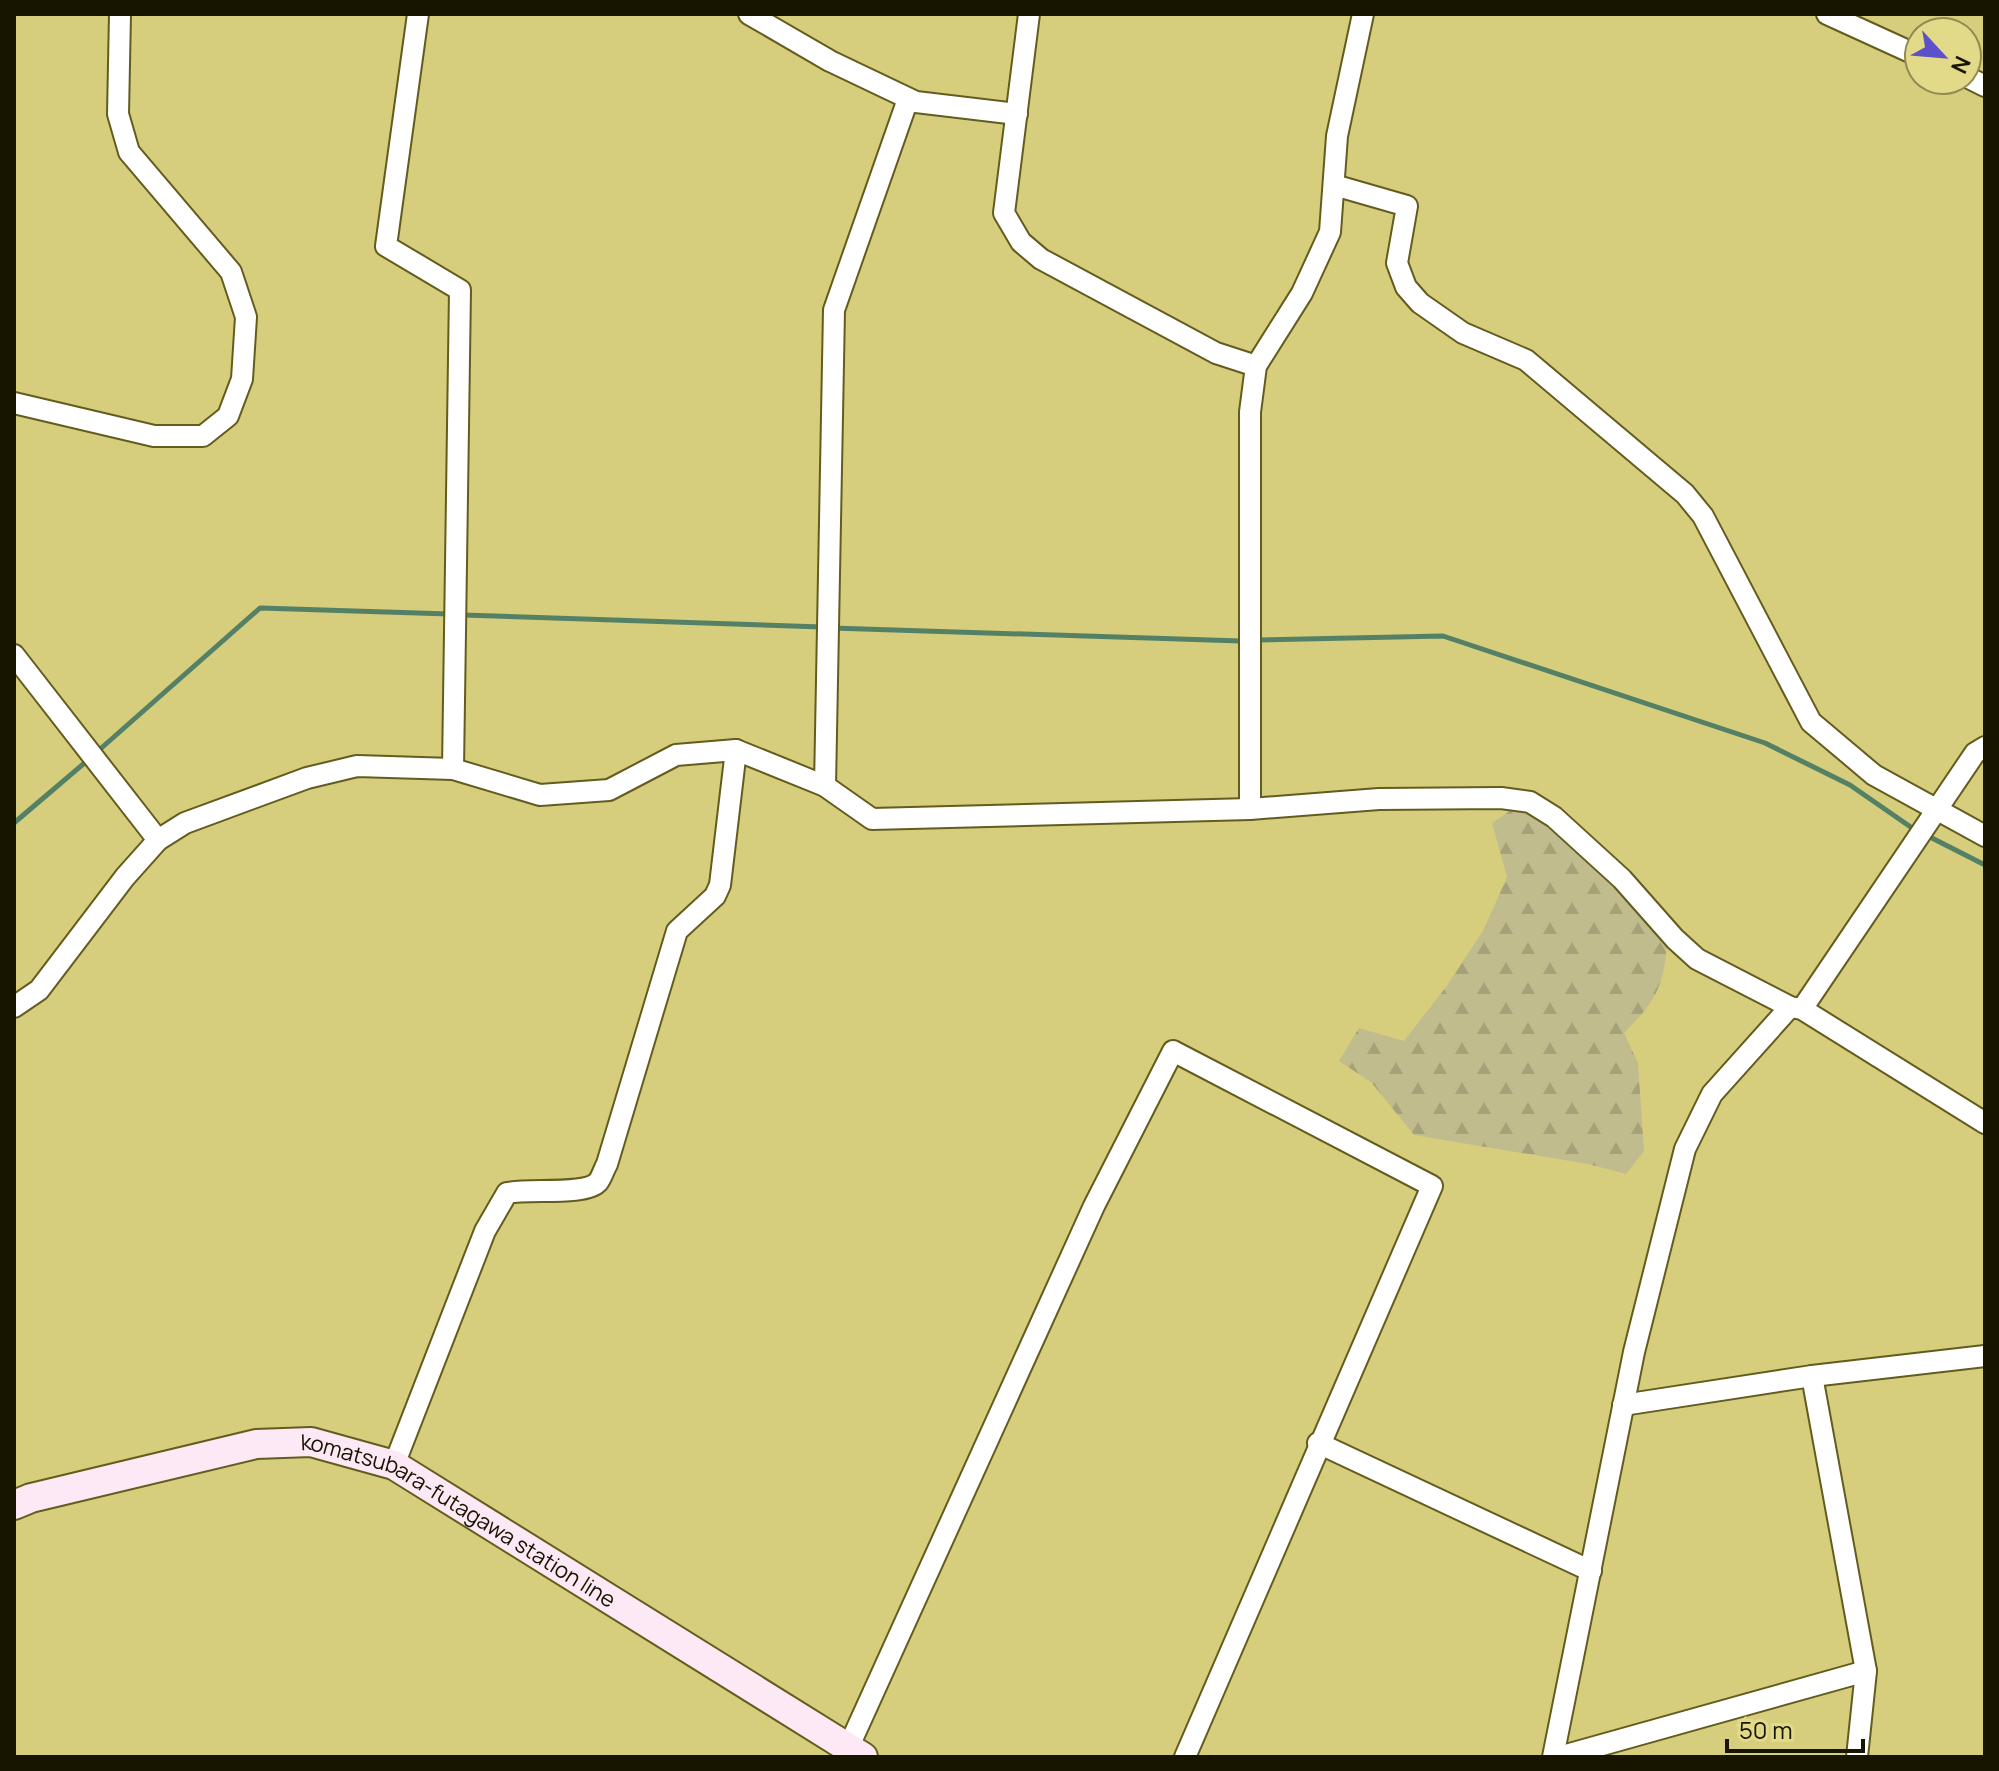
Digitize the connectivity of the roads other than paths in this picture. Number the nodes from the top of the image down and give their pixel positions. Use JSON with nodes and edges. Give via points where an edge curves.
{"nodes":[{"id":1,"x":120,"y":14,"type":"edge"},
{"id":2,"x":418,"y":14,"type":"edge"},
{"id":3,"x":749,"y":14,"type":"edge"},
{"id":4,"x":1029,"y":14,"type":"edge"},
{"id":5,"x":1363,"y":14,"type":"edge"},
{"id":6,"x":1827,"y":14,"type":"edge"},
{"id":7,"x":1903,"y":49,"type":"edge"},
{"id":8,"x":908,"y":99,"type":"junction"},
{"id":9,"x":1017,"y":114,"type":"junction"},
{"id":10,"x":1334,"y":185,"type":"junction"},
{"id":11,"x":1256,"y":366,"type":"junction"},
{"id":12,"x":14,"y":403,"type":"edge"},
{"id":13,"x":14,"y":655,"type":"edge"},
{"id":14,"x":1985,"y":747,"type":"edge"},
{"id":15,"x":736,"y":750,"type":"junction"},
{"id":16,"x":453,"y":769,"type":"junction"},
{"id":17,"x":825,"y":786,"type":"junction"},
{"id":18,"x":1250,"y":809,"type":"junction"},
{"id":19,"x":1934,"y":816,"type":"junction"},
{"id":20,"x":1985,"y":836,"type":"edge"},
{"id":21,"x":158,"y":840,"type":"junction"},
{"id":22,"x":14,"y":1007,"type":"edge"},
{"id":23,"x":1796,"y":1008,"type":"junction"},
{"id":24,"x":1985,"y":1123,"type":"edge"},
{"id":25,"x":1985,"y":1356,"type":"edge"},
{"id":26,"x":1812,"y":1376,"type":"junction"},
{"id":27,"x":1623,"y":1405,"type":"junction"},
{"id":28,"x":1318,"y":1443,"type":"junction"},
{"id":29,"x":394,"y":1465,"type":"junction"},
{"id":30,"x":14,"y":1505,"type":"edge"},
{"id":31,"x":1591,"y":1571,"type":"junction"},
{"id":32,"x":1866,"y":1671,"type":"junction"},
{"id":33,"x":852,"y":1753,"type":"edge"},
{"id":34,"x":1185,"y":1757,"type":"edge"},
{"id":35,"x":1556,"y":1757,"type":"edge"},
{"id":36,"x":1857,"y":1757,"type":"edge"}],
"edges":[{"from":1,"to":12,"type":"street","via":[[118,114],[129,152],[231,272],[246,317],[242,379],[228,416],[203,436],[154,436]]},
{"from":2,"to":16,"type":"street","via":[[386,246],[460,290]]},
{"from":3,"to":8,"type":"street"},
{"from":4,"to":9,"type":"street"},
{"from":5,"to":10,"type":"street","via":[[1340,120]]},
{"from":6,"to":7,"type":"street"},
{"from":8,"to":9,"type":"street"},
{"from":8,"to":17,"type":"street","via":[[834,310]]},
{"from":9,"to":11,"type":"street","via":[[1004,213],[1021,242],[1041,259],[1202,346]]},
{"from":10,"to":11,"type":"street","via":[[1330,232],[1302,293]]},
{"from":10,"to":19,"type":"street","via":[[1407,206],[1397,263],[1406,287],[1420,303],[1463,333],[1526,360],[1685,494],[1703,516],[1811,722]]},
{"from":11,"to":18,"type":"street","via":[[1250,412]]},
{"from":13,"to":21,"type":"street"},
{"from":14,"to":19,"type":"street","via":[[1975,753]]},
{"from":15,"to":16,"type":"street","via":[[676,755],[609,790],[540,795]]},
{"from":15,"to":17,"type":"street"},
{"from":15,"to":29,"type":"street","via":[[720,885],[677,931],[607,1164],[598,1182],[584,1190],[529,1188],[507,1193],[485,1231]]},
{"from":16,"to":21,"type":"street","via":[[386,764],[344,769],[185,823]]},
{"from":17,"to":18,"type":"street","via":[[872,819]]},
{"from":18,"to":23,"type":"street","via":[[1379,799],[1530,802],[1622,879],[1697,959]]},
{"from":19,"to":20,"type":"street"},
{"from":19,"to":23,"type":"street"},
{"from":21,"to":22,"type":"street","via":[[39,990]]},
{"from":23,"to":24,"type":"street"},
{"from":23,"to":27,"type":"street","via":[[1712,1094],[1685,1149]]},
{"from":25,"to":26,"type":"street"},
{"from":26,"to":27,"type":"street"},
{"from":26,"to":32,"type":"street"},
{"from":27,"to":31,"type":"street"},
{"from":28,"to":31,"type":"street"},
{"from":28,"to":33,"type":"street","via":[[1432,1186],[1173,1051],[1094,1206]]},
{"from":28,"to":34,"type":"street"},
{"from":29,"to":30,"type":"main road","name":"komatsubara-futagawa station line","via":[[311,1442],[256,1444]]},
{"from":29,"to":33,"type":"main road","name":"komatsubara-futagawa station line"},
{"from":31,"to":35,"type":"street"},
{"from":32,"to":35,"type":"street"},
{"from":32,"to":36,"type":"street"}]}
